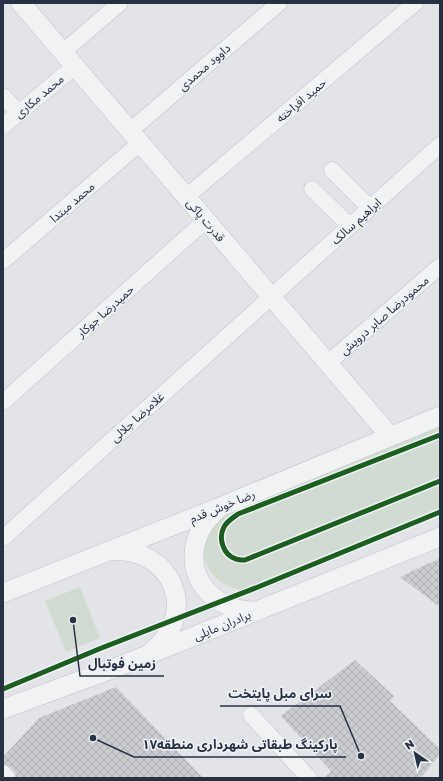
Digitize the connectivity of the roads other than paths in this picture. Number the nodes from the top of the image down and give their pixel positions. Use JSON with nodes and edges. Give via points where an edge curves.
{"nodes":[{"id":1,"x":22,"y":3,"type":"edge"},
{"id":2,"x":279,"y":3,"type":"edge"},
{"id":3,"x":415,"y":3,"type":"edge"},
{"id":4,"x":112,"y":6,"type":"edge"},
{"id":5,"x":69,"y":59,"type":"junction"},
{"id":6,"x":3,"y":96,"type":"edge"},
{"id":7,"x":19,"y":113,"type":"junction"},
{"id":8,"x":3,"y":126,"type":"edge"},
{"id":9,"x":135,"y":137,"type":"junction"},
{"id":10,"x":440,"y":145,"type":"edge"},
{"id":11,"x":332,"y":170,"type":"dead end"},
{"id":12,"x":312,"y":190,"type":"dead end"},
{"id":13,"x":186,"y":197,"type":"junction"},
{"id":14,"x":370,"y":208,"type":"junction"},
{"id":15,"x":206,"y":220,"type":"junction"},
{"id":16,"x":350,"y":226,"type":"junction"},
{"id":17,"x":3,"y":260,"type":"edge"},
{"id":18,"x":440,"y":266,"type":"edge"},
{"id":19,"x":271,"y":297,"type":"junction"},
{"id":20,"x":328,"y":363,"type":"junction"},
{"id":21,"x":3,"y":402,"type":"edge"},
{"id":22,"x":440,"y":416,"type":"edge"},
{"id":23,"x":390,"y":436,"type":"junction"},
{"id":24,"x":220,"y":507,"type":"junction"},
{"id":25,"x":440,"y":537,"type":"edge"},
{"id":26,"x":3,"y":538,"type":"edge"},
{"id":27,"x":103,"y":553,"type":"junction"},
{"id":28,"x":3,"y":593,"type":"edge"},
{"id":29,"x":258,"y":610,"type":"junction"},
{"id":30,"x":137,"y":660,"type":"junction"},
{"id":31,"x":3,"y":709,"type":"edge"},
{"id":32,"x":251,"y":715,"type":"dead end"},
{"id":33,"x":3,"y":773,"type":"edge"},
{"id":34,"x":7,"y":778,"type":"edge"},
{"id":35,"x":309,"y":778,"type":"edge"}],
"edges":[{"from":1,"to":5,"type":"street","name":"قدرت پاکی"},
{"from":2,"to":9,"type":"street","name":"داوود محمدی"},
{"from":3,"to":13,"type":"street","name":"حمید افراخته"},
{"from":4,"to":5,"type":"street","name":"محمد مکاری"},
{"from":5,"to":7,"type":"street","name":"محمد مکاری"},
{"from":5,"to":9,"type":"street","name":"قدرت پاکی"},
{"from":6,"to":7,"type":"street"},
{"from":7,"to":8,"type":"street","name":"محمد مکاری"},
{"from":9,"to":13,"type":"street","name":"قدرت پاکی"},
{"from":9,"to":17,"type":"street","name":"محمد مبتدا"},
{"from":10,"to":14,"type":"street","name":"ابراهیم سالک"},
{"from":11,"to":14,"type":"street"},
{"from":12,"to":16,"type":"street"},
{"from":13,"to":15,"type":"street","name":"قدرت پاکی"},
{"from":14,"to":16,"type":"street","name":"ابراهیم سالک"},
{"from":15,"to":19,"type":"street","name":"قدرت پاکی"},
{"from":15,"to":21,"type":"street","name":"حمیدرضا جوکار"},
{"from":16,"to":19,"type":"street","name":"ابراهیم سالک"},
{"from":18,"to":20,"type":"street","name":"محمودرضا صابر درویش"},
{"from":19,"to":20,"type":"street","name":"قدرت پاکی"},
{"from":19,"to":26,"type":"street","name":"غلامرضا جلالی"},
{"from":20,"to":23,"type":"street","name":"قدرت پاکی"},
{"from":22,"to":23,"type":"street","name":"رضا خوش قدم"},
{"from":23,"to":24,"type":"street","name":"رضا خوش قدم"},
{"from":24,"to":27,"type":"street","name":"رضا خوش قدم"},
{"from":24,"to":29,"type":"street","via":[[205,522],[196,542],[194,552],[197,573],[216,600],[236,609]]},
{"from":25,"to":29,"type":"street","name":"برادران مایلی"},
{"from":27,"to":28,"type":"street","name":"رضا خوش قدم"},
{"from":27,"to":30,"type":"street","via":[[123,550],[144,555],[162,568],[173,588],[176,608],[171,629],[159,646]]},
{"from":29,"to":30,"type":"street","name":"برادران مایلی"},
{"from":30,"to":31,"type":"street","name":"برادران مایلی"},
{"from":32,"to":35,"type":"street"},
{"from":33,"to":34,"type":"street"}]}
